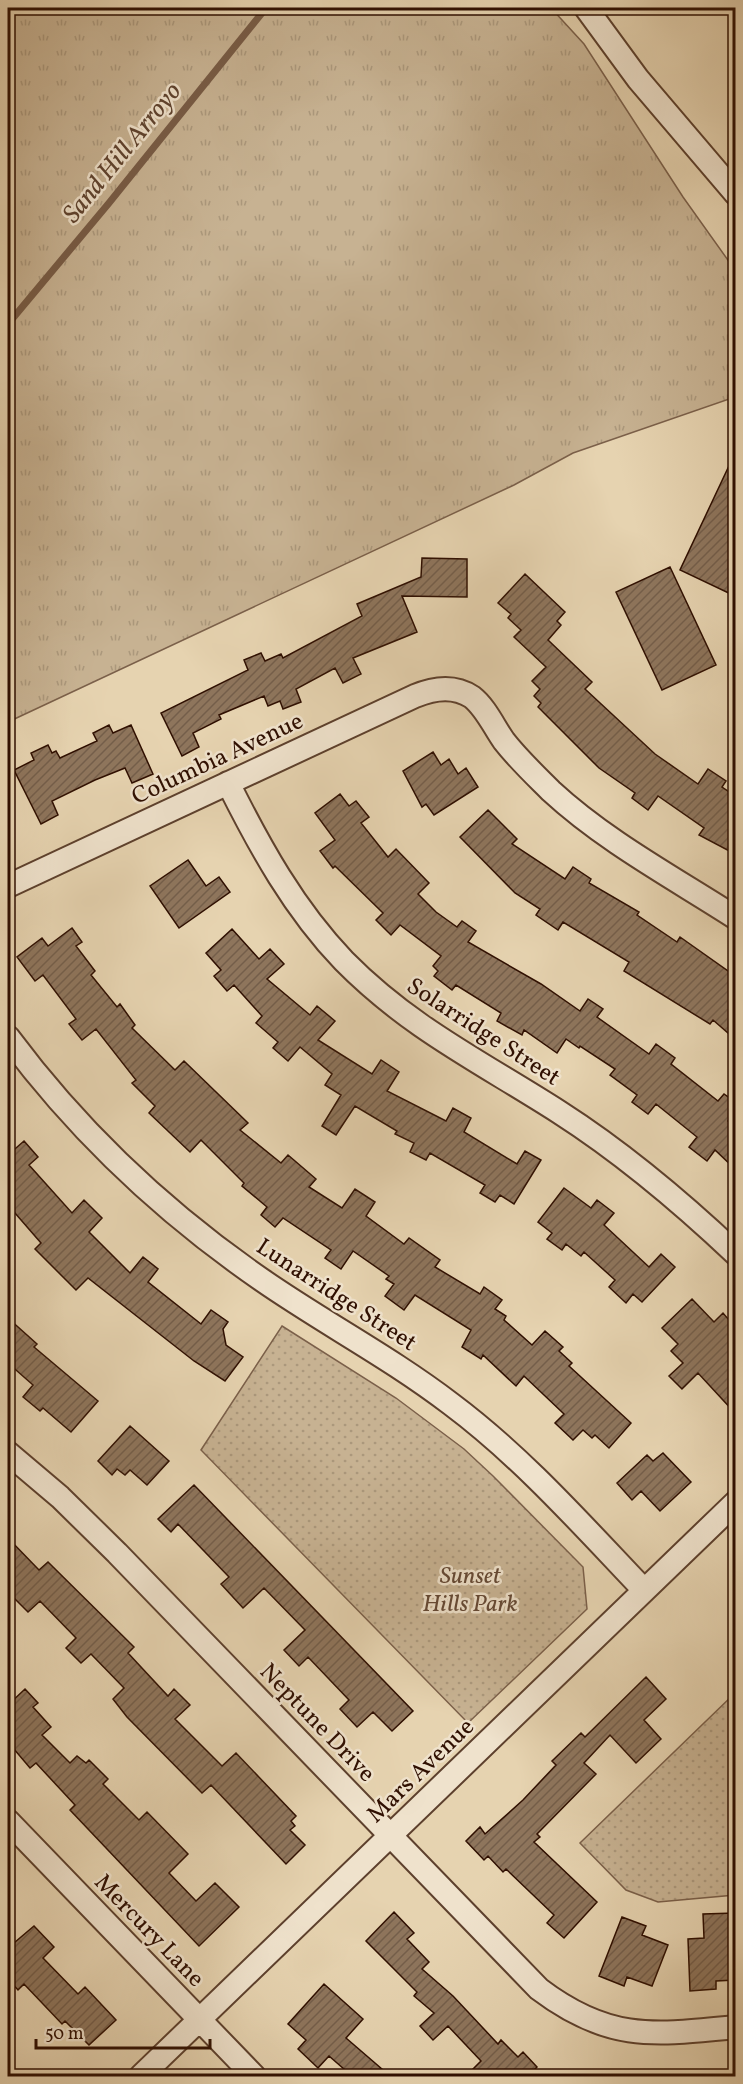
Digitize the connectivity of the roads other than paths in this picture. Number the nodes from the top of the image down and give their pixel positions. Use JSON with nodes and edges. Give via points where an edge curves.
{"nodes":[{"id":1,"x":586,"y":8,"type":"edge"},
{"id":2,"x":735,"y":194,"type":"edge"},
{"id":3,"x":228,"y":783,"type":"junction"},
{"id":4,"x":8,"y":886,"type":"edge"},
{"id":5,"x":735,"y":918,"type":"edge"},
{"id":6,"x":8,"y":1037,"type":"edge"},
{"id":7,"x":735,"y":1254,"type":"edge"},
{"id":8,"x":8,"y":1453,"type":"edge"},
{"id":9,"x":735,"y":1502,"type":"edge"},
{"id":10,"x":643,"y":1589,"type":"junction"},
{"id":11,"x":8,"y":1821,"type":"edge"},
{"id":12,"x":391,"y":1836,"type":"junction"},
{"id":13,"x":200,"y":2020,"type":"junction"},
{"id":14,"x":735,"y":2027,"type":"edge"},
{"id":15,"x":141,"y":2076,"type":"edge"},
{"id":16,"x":254,"y":2076,"type":"edge"}],
"edges":[{"from":1,"to":2,"type":"street","via":[[638,79]]},
{"from":3,"to":4,"type":"street","name":"Columbia Avenue"},
{"from":3,"to":5,"type":"street","name":"Columbia Avenue","via":[[454,681],[480,704],[518,758],[567,805]]},
{"from":3,"to":7,"type":"street","name":"Solarridge Street","via":[[285,887],[322,937],[367,983],[416,1024],[609,1146]]},
{"from":6,"to":10,"type":"street","name":"Lunarridge Street","via":[[82,1125],[167,1206],[260,1279],[398,1366],[481,1427]]},
{"from":8,"to":12,"type":"street","name":"Neptune Drive","via":[[117,1553]]},
{"from":9,"to":10,"type":"street","name":"Mars Avenue"},
{"from":10,"to":12,"type":"street","name":"Mars Avenue"},
{"from":11,"to":13,"type":"street","name":"Mercury Lane"},
{"from":12,"to":13,"type":"street","name":"Mars Avenue"},
{"from":12,"to":14,"type":"street","name":"Neptune Drive","via":[[539,1989],[574,2013],[612,2028],[643,2033]]},
{"from":13,"to":15,"type":"street","name":"Mars Avenue"},
{"from":13,"to":16,"type":"street","name":"Mercury Lane"}]}
